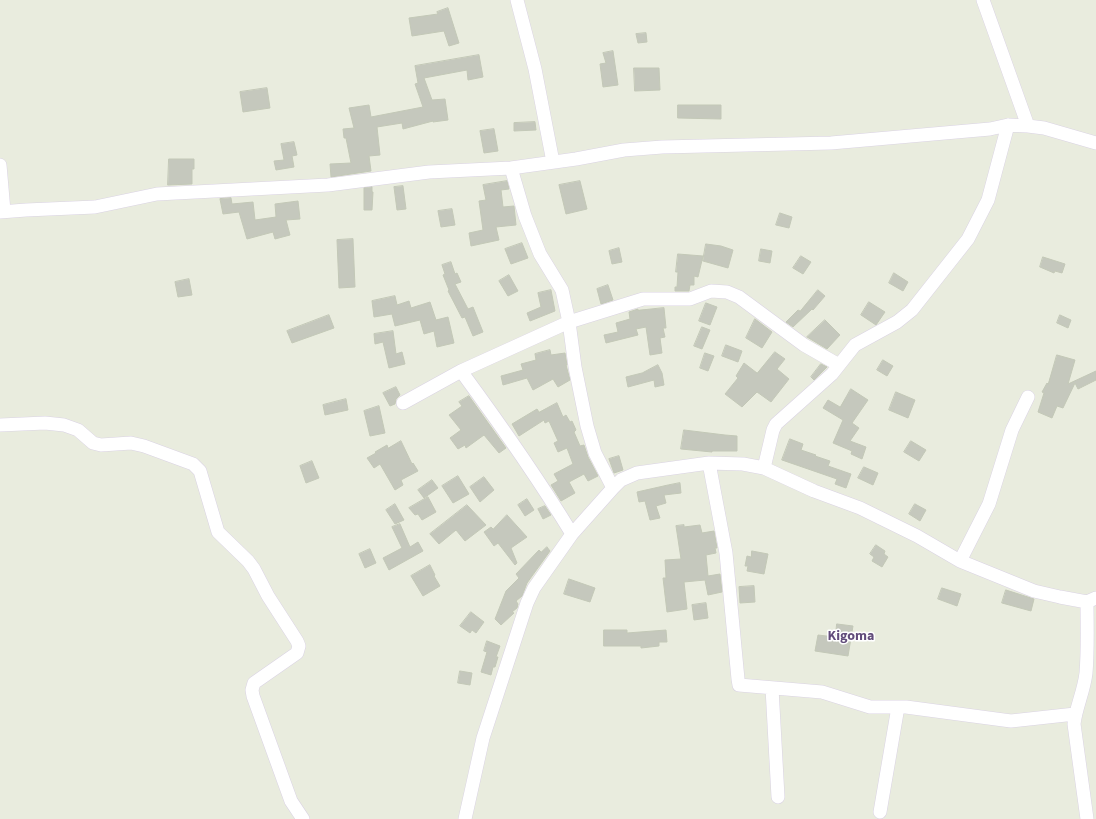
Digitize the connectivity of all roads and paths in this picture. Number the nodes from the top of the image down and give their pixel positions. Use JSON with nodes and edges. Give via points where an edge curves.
{"nodes":[{"id":1,"x":517,"y":0,"type":"edge"},
{"id":2,"x":983,"y":0,"type":"edge"},
{"id":3,"x":1008,"y":125,"type":"junction"},
{"id":4,"x":1028,"y":126,"type":"junction"},
{"id":5,"x":1096,"y":143,"type":"edge"},
{"id":6,"x":553,"y":162,"type":"junction"},
{"id":7,"x":0,"y":165,"type":"edge"},
{"id":8,"x":511,"y":168,"type":"junction"},
{"id":9,"x":2,"y":212,"type":"edge"},
{"id":10,"x":569,"y":322,"type":"junction"},
{"id":11,"x":839,"y":365,"type":"junction"},
{"id":12,"x":461,"y":371,"type":"junction"},
{"id":13,"x":1028,"y":397,"type":"dead end"},
{"id":14,"x":403,"y":404,"type":"dead end"},
{"id":15,"x":0,"y":425,"type":"edge"},
{"id":16,"x":709,"y":463,"type":"junction"},
{"id":17,"x":764,"y":468,"type":"junction"},
{"id":18,"x":613,"y":488,"type":"junction"},
{"id":19,"x":572,"y":534,"type":"junction"},
{"id":20,"x":960,"y":561,"type":"junction"},
{"id":21,"x":1091,"y":600,"type":"edge"},
{"id":22,"x":772,"y":688,"type":"junction"},
{"id":23,"x":898,"y":707,"type":"junction"},
{"id":24,"x":1075,"y":714,"type":"junction"},
{"id":25,"x":778,"y":797,"type":"dead end"},
{"id":26,"x":880,"y":812,"type":"dead end"},
{"id":27,"x":304,"y":819,"type":"edge"},
{"id":28,"x":465,"y":819,"type":"edge"},
{"id":29,"x":1087,"y":819,"type":"edge"}],
"edges":[{"from":1,"to":6,"type":"street","via":[[535,69]]},
{"from":2,"to":4,"type":"street"},
{"from":3,"to":4,"type":"street"},
{"from":3,"to":6,"type":"street","via":[[990,129],[831,143],[624,150]]},
{"from":3,"to":11,"type":"street","via":[[988,200],[968,239],[912,310],[897,322],[855,345]]},
{"from":4,"to":5,"type":"street"},
{"from":6,"to":8,"type":"street"},
{"from":7,"to":9,"type":"street"},
{"from":8,"to":9,"type":"street","via":[[429,172],[328,185],[157,194],[95,207]]},
{"from":8,"to":10,"type":"street","via":[[525,216],[540,254],[562,290]]},
{"from":10,"to":11,"type":"street","via":[[643,299],[690,299],[711,291],[727,292],[739,297],[804,345]]},
{"from":10,"to":12,"type":"street"},
{"from":10,"to":18,"type":"street","via":[[575,367],[594,454]]},
{"from":11,"to":17,"type":"street","via":[[776,424]]},
{"from":12,"to":14,"type":"street"},
{"from":12,"to":19,"type":"street","via":[[547,492]]},
{"from":13,"to":20,"type":"street","via":[[1012,430],[989,504]]},
{"from":15,"to":27,"type":"street","via":[[64,425],[78,430],[93,443],[131,443],[144,446],[193,464],[200,471],[218,532],[254,569],[268,596],[298,641],[297,654],[254,683],[252,696],[288,796]]},
{"from":16,"to":17,"type":"street","via":[[743,464]]},
{"from":16,"to":18,"type":"street","via":[[637,473],[622,480]]},
{"from":16,"to":22,"type":"street","via":[[726,553],[738,683],[742,686]]},
{"from":17,"to":20,"type":"street","via":[[860,508]]},
{"from":18,"to":19,"type":"street"},
{"from":19,"to":28,"type":"street","via":[[534,588],[527,603],[483,738]]},
{"from":20,"to":21,"type":"street","via":[[1060,598]]},
{"from":21,"to":24,"type":"street","via":[[1086,673]]},
{"from":22,"to":23,"type":"street","via":[[822,692],[870,707]]},
{"from":22,"to":25,"type":"street"},
{"from":23,"to":24,"type":"street","via":[[1011,721]]},
{"from":23,"to":26,"type":"street"},
{"from":24,"to":29,"type":"street","via":[[1074,724]]}]}
